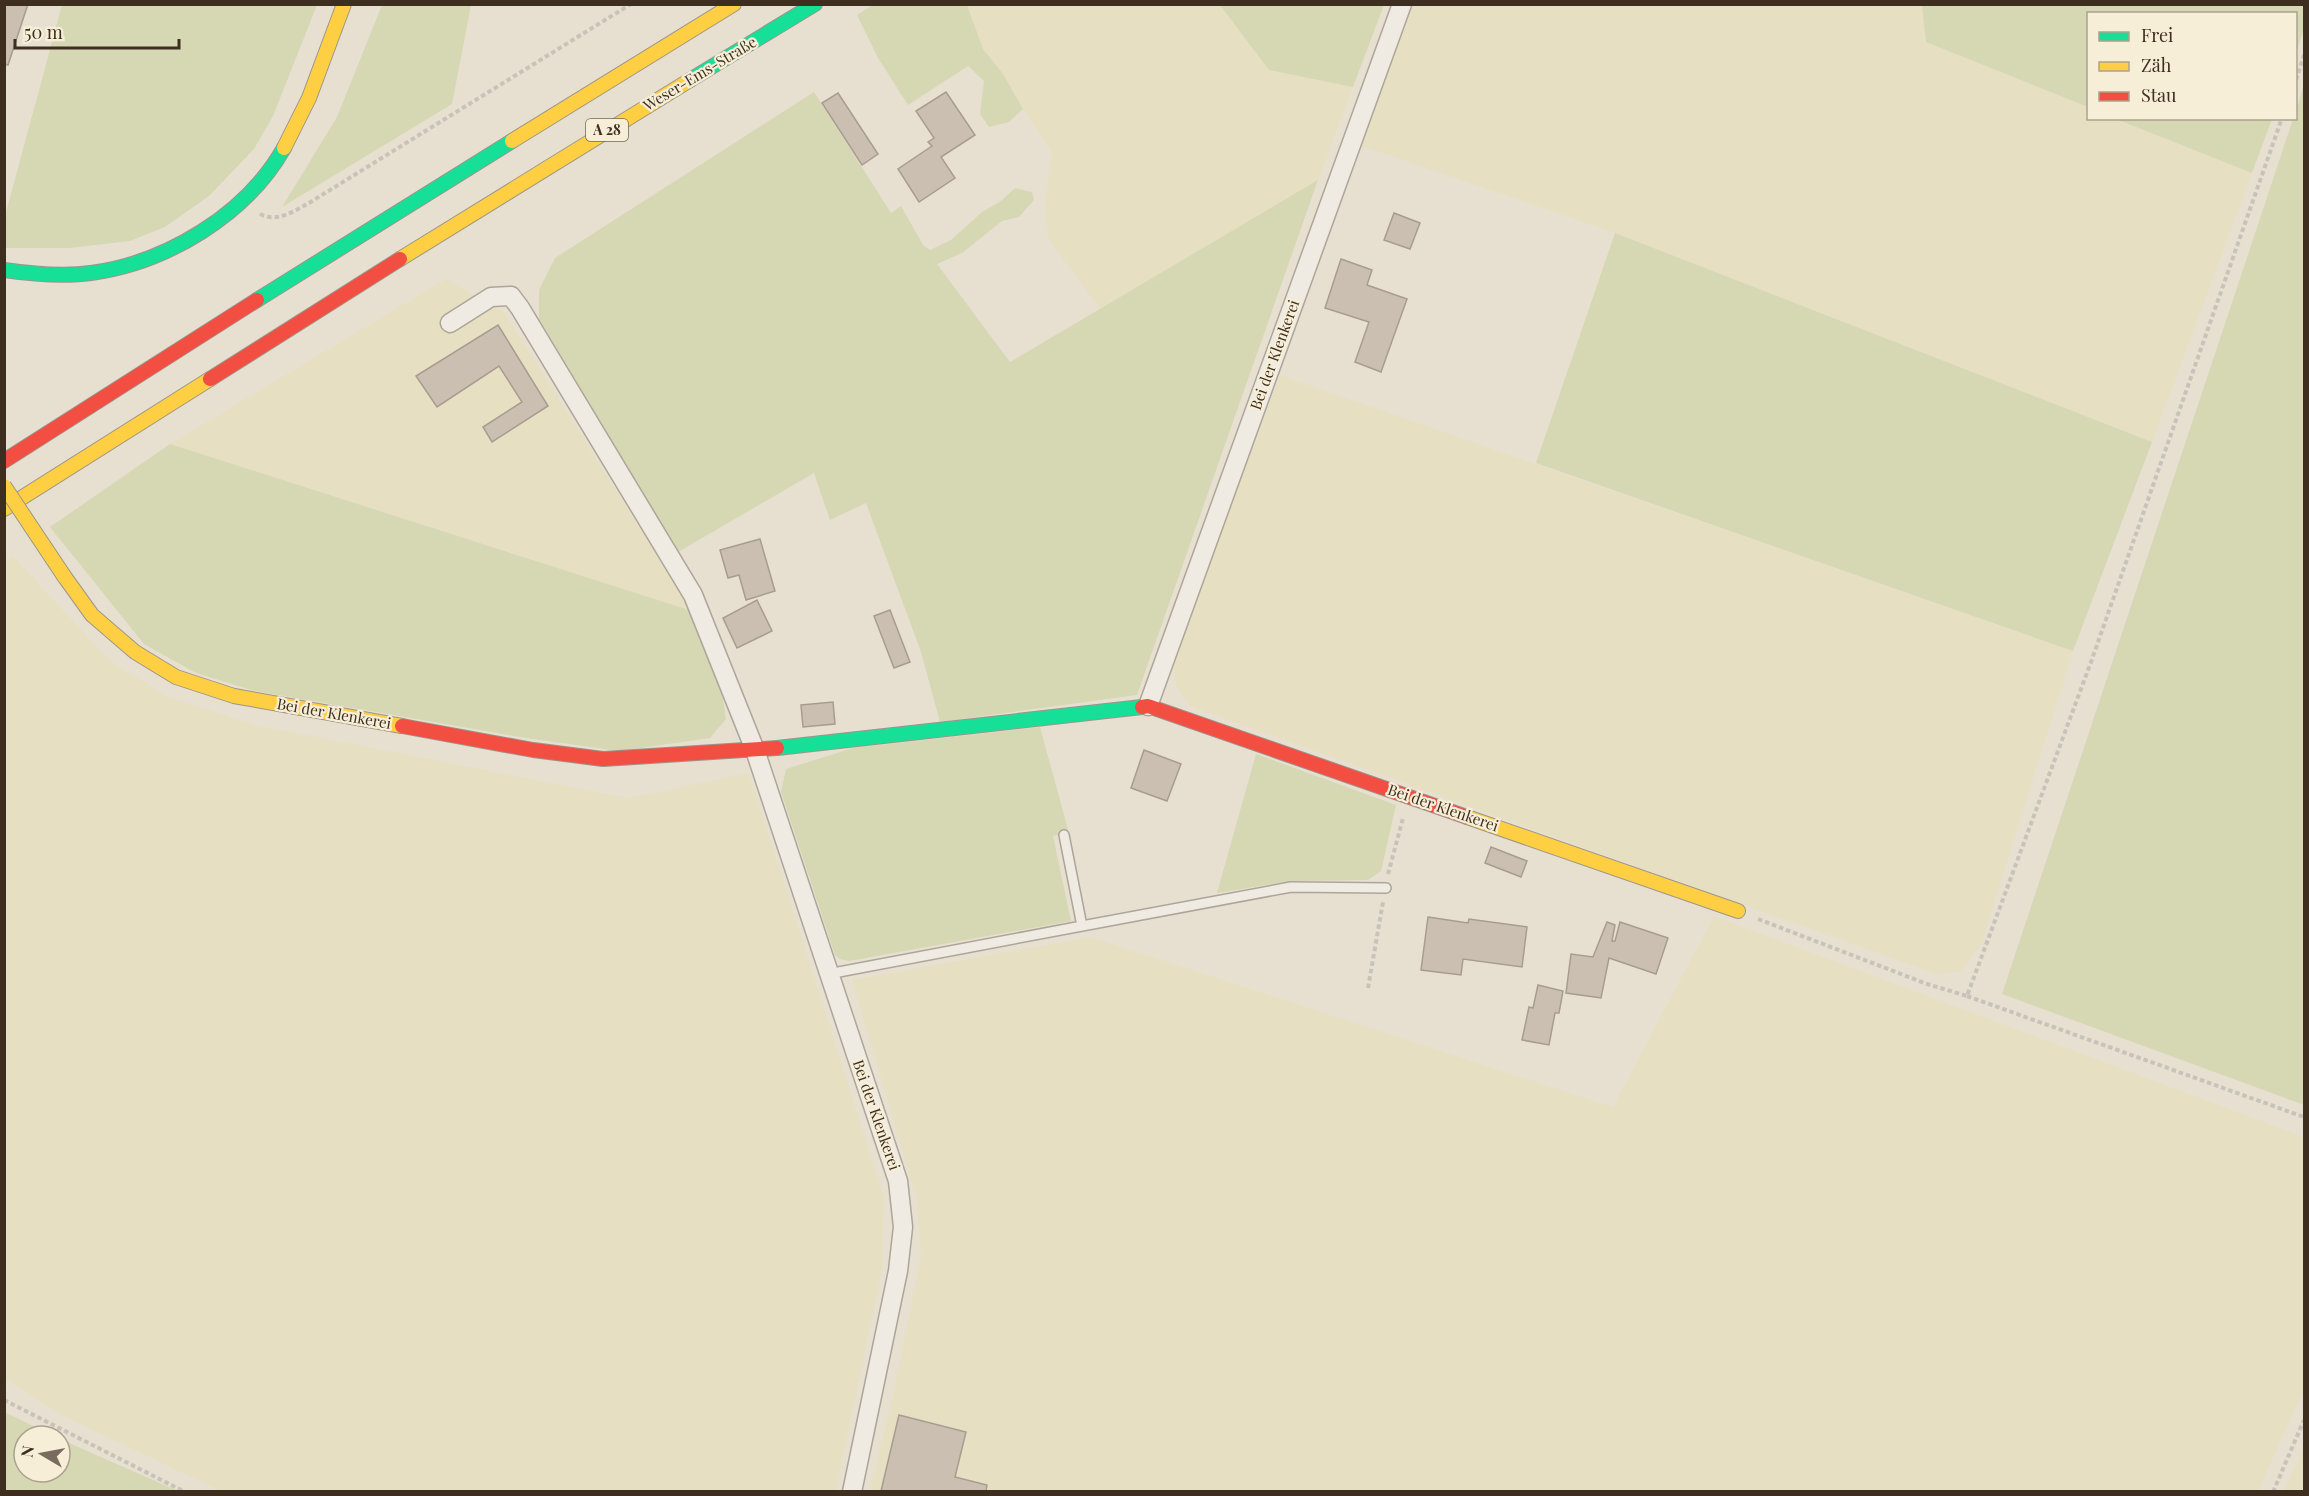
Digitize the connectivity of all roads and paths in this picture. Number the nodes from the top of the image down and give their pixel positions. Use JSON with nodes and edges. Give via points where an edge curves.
{"nodes":[{"id":1,"x":344,"y":4,"type":"edge"},
{"id":2,"x":631,"y":4,"type":"edge"},
{"id":3,"x":734,"y":4,"type":"edge"},
{"id":4,"x":815,"y":4,"type":"edge"},
{"id":5,"x":1402,"y":4,"type":"edge"},
{"id":6,"x":2304,"y":55,"type":"edge"},
{"id":7,"x":2297,"y":74,"type":"edge"},
{"id":8,"x":2281,"y":120,"type":"edge"},
{"id":9,"x":243,"y":200,"type":"junction"},
{"id":10,"x":4,"y":270,"type":"edge"},
{"id":11,"x":450,"y":323,"type":"dead end"},
{"id":12,"x":4,"y":461,"type":"edge"},
{"id":13,"x":4,"y":486,"type":"edge"},
{"id":14,"x":4,"y":509,"type":"edge"},
{"id":15,"x":1148,"y":706,"type":"junction"},
{"id":16,"x":755,"y":750,"type":"junction"},
{"id":17,"x":1064,"y":835,"type":"dead end"},
{"id":18,"x":1386,"y":888,"type":"dead end"},
{"id":19,"x":1738,"y":911,"type":"joint"},
{"id":20,"x":1082,"y":926,"type":"junction"},
{"id":21,"x":828,"y":974,"type":"junction"},
{"id":22,"x":1967,"y":996,"type":"junction"},
{"id":23,"x":2304,"y":1117,"type":"edge"},
{"id":24,"x":4,"y":1400,"type":"edge"},
{"id":25,"x":2304,"y":1420,"type":"edge"},
{"id":26,"x":185,"y":1491,"type":"edge"},
{"id":27,"x":852,"y":1491,"type":"edge"},
{"id":28,"x":2273,"y":1491,"type":"edge"}],
"edges":[{"from":1,"to":9,"type":"main road","via":[[295,129],[273,165]]},
{"from":2,"to":9,"type":"path","via":[[284,216],[267,217]]},
{"from":3,"to":12,"type":"main road","number":"A 28"},
{"from":4,"to":14,"type":"main road","name":"Weser-Ems-Straße","number":"A 28","via":[[402,257]]},
{"from":5,"to":15,"type":"street","name":"Bei der Klenkerei"},
{"from":6,"to":7,"type":"path"},
{"from":8,"to":22,"type":"path","via":[[2087,673]]},
{"from":9,"to":10,"type":"main road","via":[[205,232],[143,261],[88,274],[33,275]]},
{"from":11,"to":16,"type":"street","name":"Bei der Klenkerei","via":[[491,297],[511,296],[520,308],[693,595]]},
{"from":13,"to":16,"type":"main road","name":"Bei der Klenkerei","bridge":true,"via":[[92,615],[135,652],[176,677],[234,696],[603,759]]},
{"from":15,"to":16,"type":"main road","name":"Bei der Klenkerei"},
{"from":15,"to":19,"type":"main road","name":"Bei der Klenkerei"},
{"from":16,"to":21,"type":"street","name":"Bei der Klenkerei"},
{"from":17,"to":20,"type":"lane"},
{"from":18,"to":20,"type":"lane","via":[[1291,887]]},
{"from":19,"to":22,"type":"path"},
{"from":20,"to":21,"type":"lane"},
{"from":21,"to":27,"type":"street","name":"Bei der Klenkerei","via":[[898,1181],[903,1227],[898,1270]]},
{"from":22,"to":23,"type":"path"},
{"from":24,"to":26,"type":"path"},
{"from":25,"to":28,"type":"path"}]}
